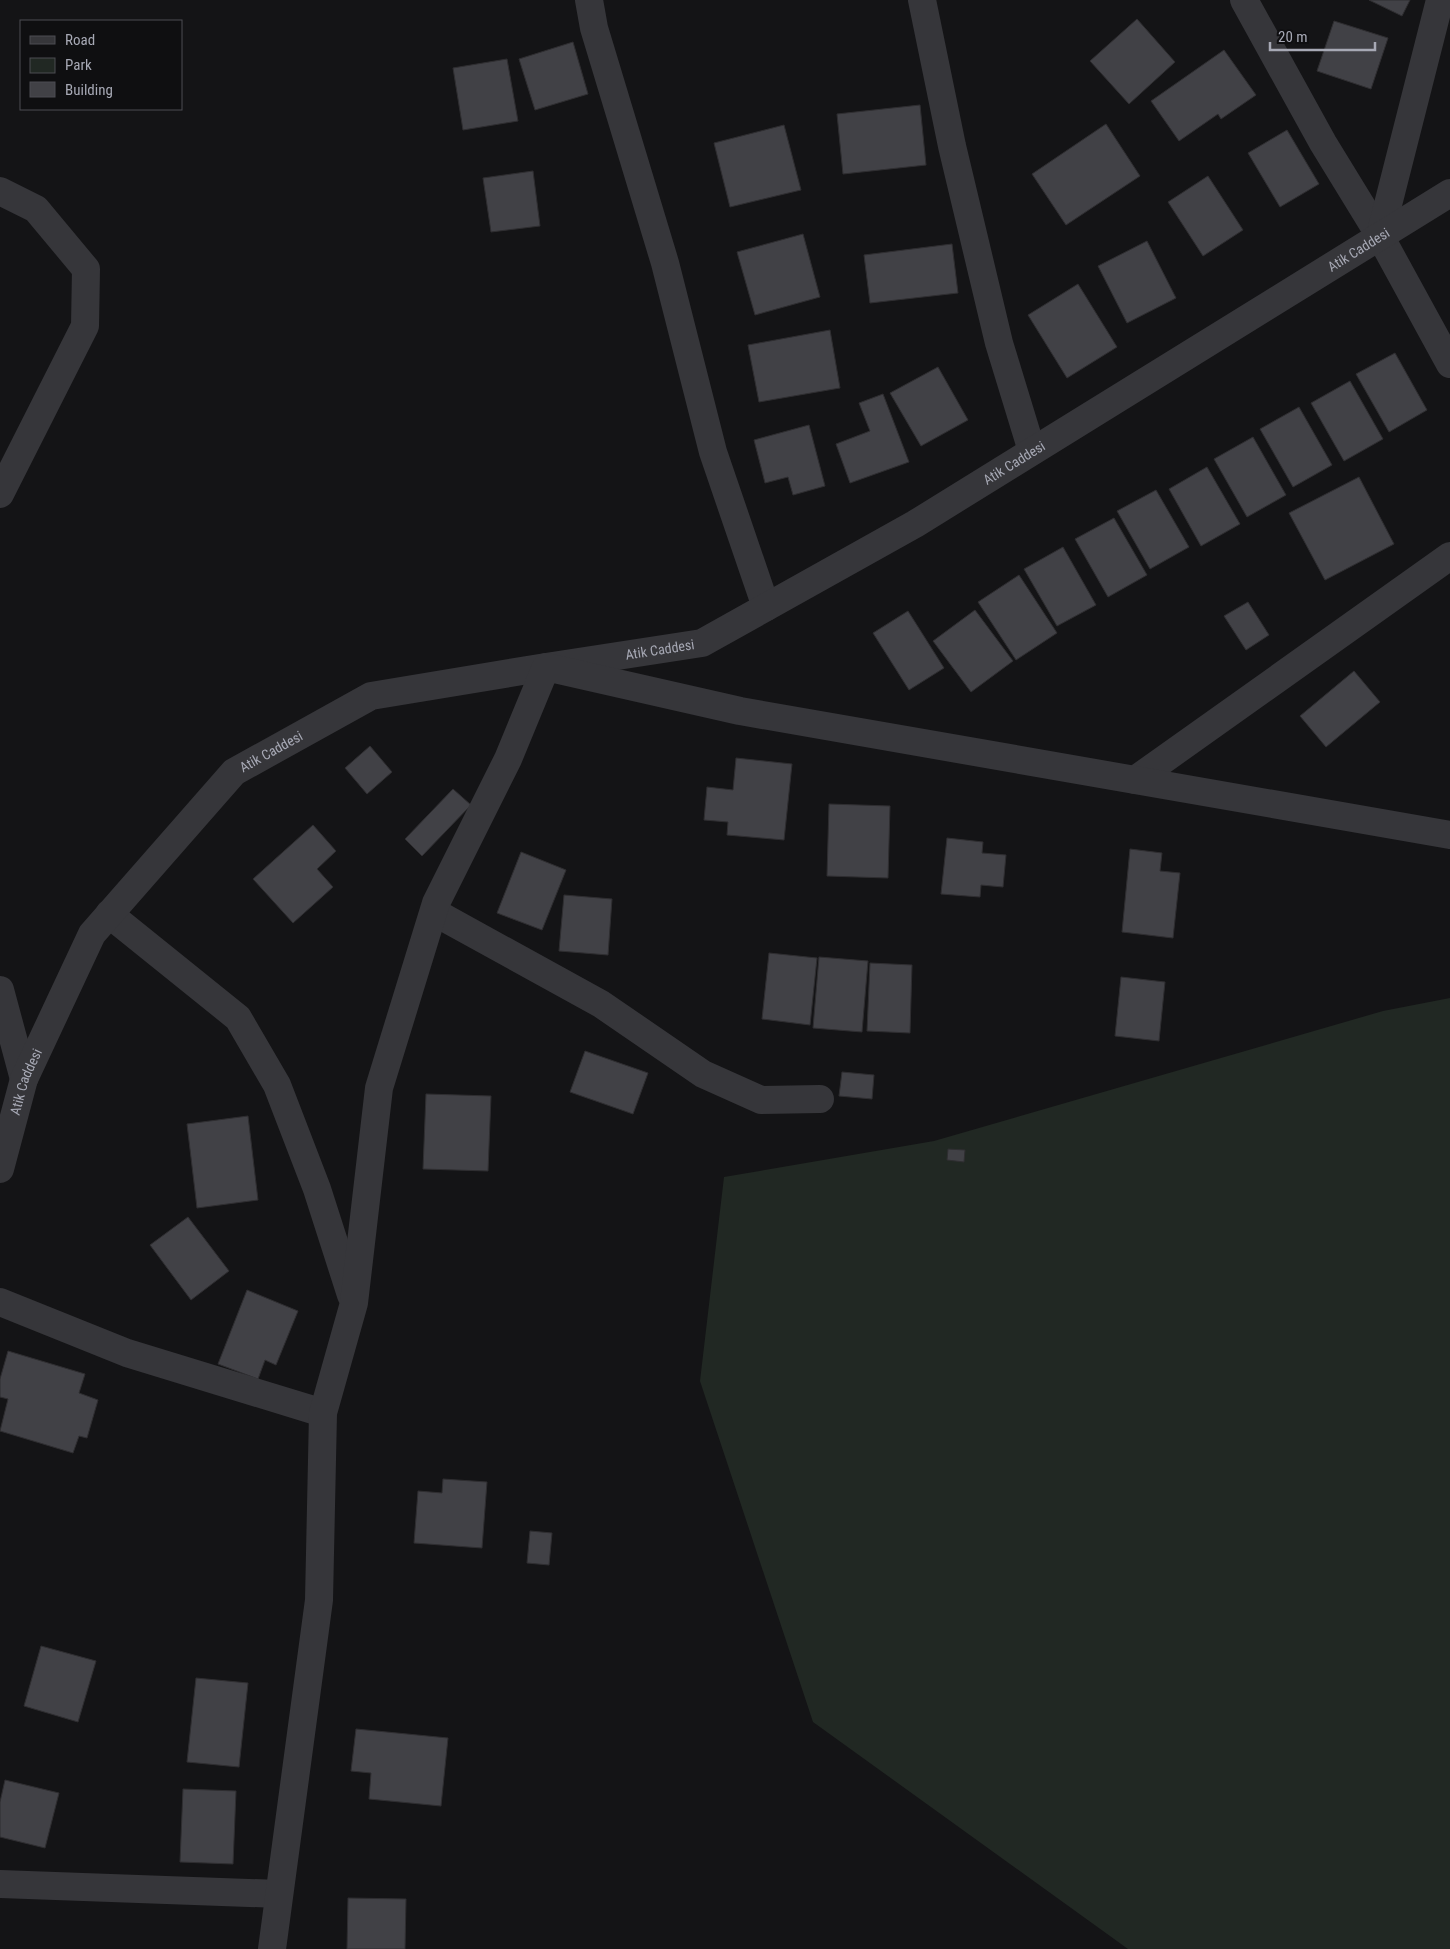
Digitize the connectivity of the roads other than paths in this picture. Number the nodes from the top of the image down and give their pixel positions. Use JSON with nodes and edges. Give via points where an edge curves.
{"nodes":[{"id":1,"x":589,"y":0,"type":"edge"},
{"id":2,"x":922,"y":0,"type":"edge"},
{"id":3,"x":1244,"y":0,"type":"edge"},
{"id":4,"x":1440,"y":0,"type":"edge"},
{"id":5,"x":0,"y":191,"type":"edge"},
{"id":6,"x":1450,"y":193,"type":"edge"},
{"id":7,"x":1380,"y":236,"type":"junction"},
{"id":8,"x":1450,"y":364,"type":"edge"},
{"id":9,"x":1032,"y":451,"type":"junction"},
{"id":10,"x":0,"y":494,"type":"edge"},
{"id":11,"x":1450,"y":556,"type":"edge"},
{"id":12,"x":766,"y":607,"type":"junction"},
{"id":13,"x":546,"y":667,"type":"junction"},
{"id":14,"x":1135,"y":780,"type":"junction"},
{"id":15,"x":1450,"y":834,"type":"edge"},
{"id":16,"x":434,"y":912,"type":"junction"},
{"id":17,"x":109,"y":914,"type":"junction"},
{"id":18,"x":0,"y":990,"type":"edge"},
{"id":19,"x":24,"y":1079,"type":"junction"},
{"id":20,"x":820,"y":1099,"type":"dead end"},
{"id":21,"x":0,"y":1169,"type":"edge"},
{"id":22,"x":0,"y":1302,"type":"edge"},
{"id":23,"x":354,"y":1303,"type":"junction"},
{"id":24,"x":322,"y":1414,"type":"junction"},
{"id":25,"x":0,"y":1884,"type":"edge"},
{"id":26,"x":279,"y":1894,"type":"junction"},
{"id":27,"x":272,"y":1949,"type":"edge"}],
"edges":[{"from":1,"to":12,"type":"street","via":[[594,28],[665,263],[713,452]]},
{"from":2,"to":9,"type":"street","via":[[952,146],[999,343]]},
{"from":3,"to":7,"type":"street","via":[[1323,143]]},
{"from":4,"to":7,"type":"street"},
{"from":5,"to":10,"type":"street","via":[[36,209],[86,269],[85,326]]},
{"from":6,"to":7,"type":"street","name":"Atik Caddesi"},
{"from":7,"to":8,"type":"street"},
{"from":7,"to":9,"type":"street","name":"Atik Caddesi"},
{"from":9,"to":12,"type":"street","name":"Atik Caddesi","via":[[915,524]]},
{"from":11,"to":14,"type":"street"},
{"from":12,"to":13,"type":"street","name":"Atik Caddesi","via":[[702,643]]},
{"from":13,"to":14,"type":"street","via":[[740,711]]},
{"from":13,"to":16,"type":"street","via":[[508,759]]},
{"from":13,"to":17,"type":"street","name":"Atik Caddesi","via":[[371,696],[234,772]]},
{"from":14,"to":15,"type":"street"},
{"from":16,"to":20,"type":"street","via":[[601,1004],[703,1074],[761,1100]]},
{"from":16,"to":23,"type":"street","via":[[379,1088]]},
{"from":17,"to":19,"type":"street","name":"Atik Caddesi","via":[[92,934]]},
{"from":17,"to":23,"type":"street","via":[[238,1018],[277,1085]]},
{"from":18,"to":19,"type":"street"},
{"from":19,"to":21,"type":"street","name":"Atik Caddesi"},
{"from":22,"to":24,"type":"street","via":[[127,1353]]},
{"from":23,"to":24,"type":"street"},
{"from":24,"to":26,"type":"street","via":[[319,1600]]},
{"from":25,"to":26,"type":"street"},
{"from":26,"to":27,"type":"street"}]}
